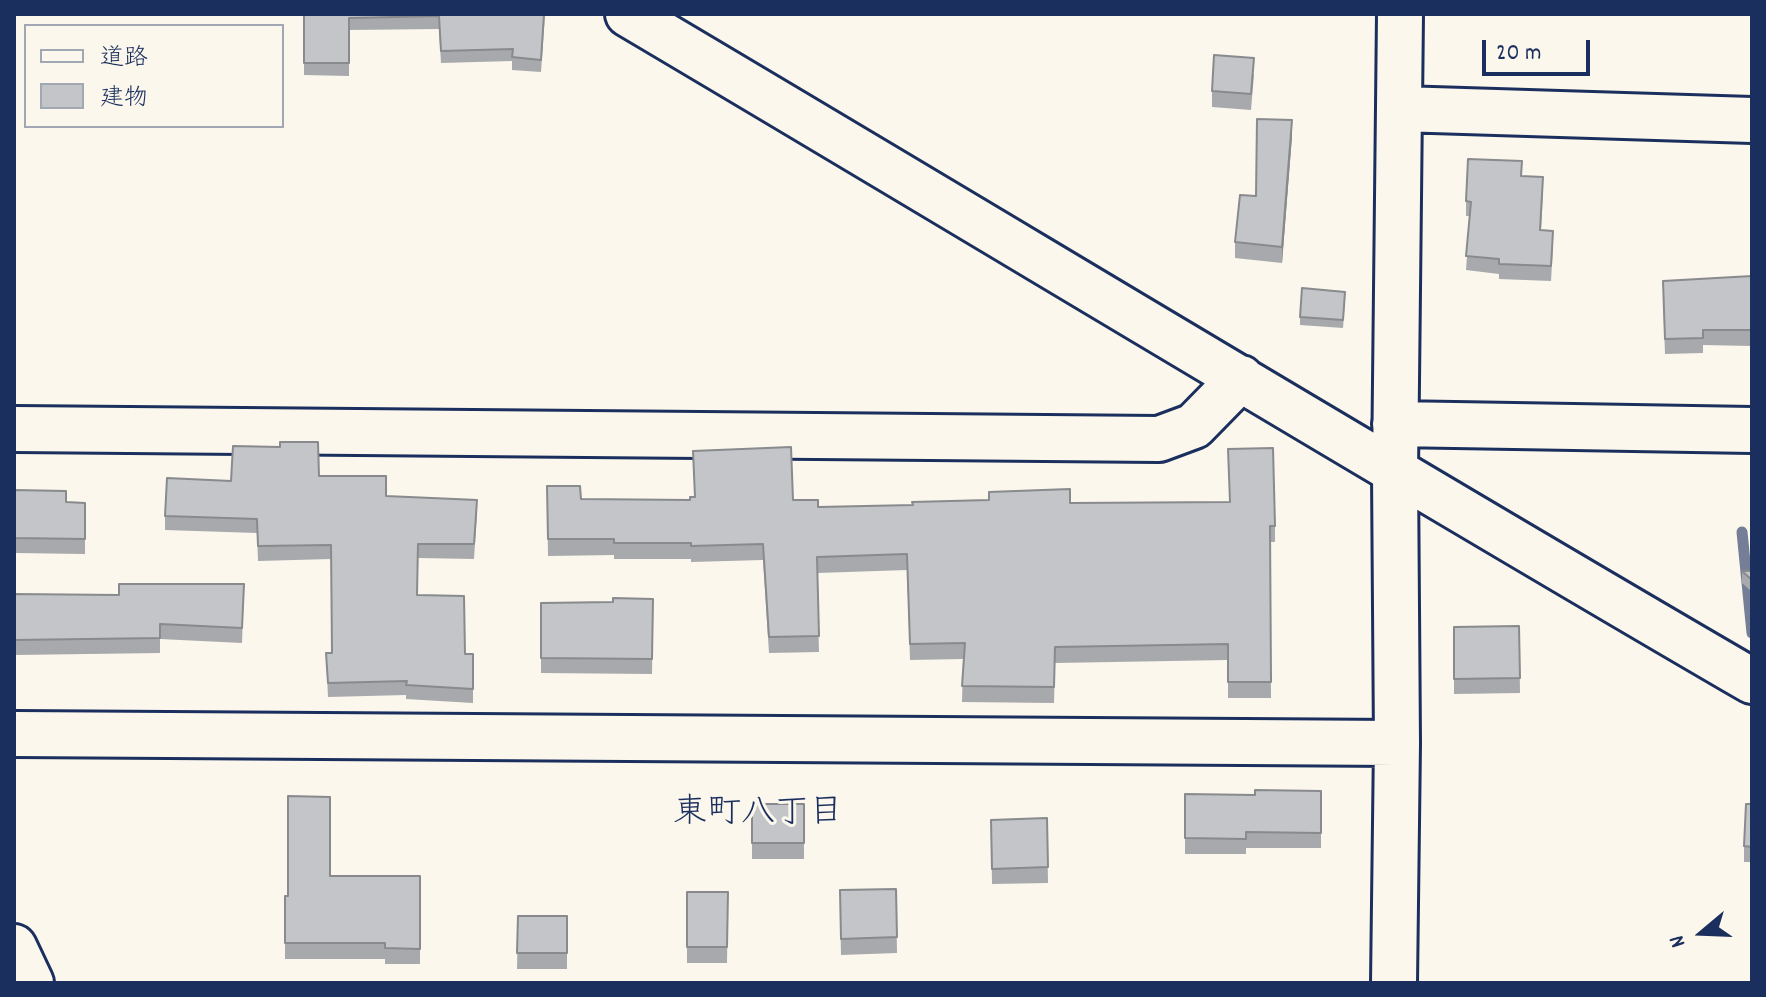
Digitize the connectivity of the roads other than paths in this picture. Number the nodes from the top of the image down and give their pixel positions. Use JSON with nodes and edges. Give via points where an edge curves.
{"nodes":[{"id":1,"x":628,"y":14,"type":"edge"},
{"id":2,"x":1400,"y":14,"type":"edge"},
{"id":3,"x":1400,"y":109,"type":"junction"},
{"id":4,"x":1752,"y":120,"type":"edge"},
{"id":5,"x":1241,"y":378,"type":"junction"},
{"id":6,"x":1395,"y":424,"type":"junction"},
{"id":7,"x":14,"y":429,"type":"edge"},
{"id":8,"x":1752,"y":430,"type":"edge"},
{"id":9,"x":1395,"y":473,"type":"junction"},
{"id":10,"x":1752,"y":681,"type":"edge"},
{"id":11,"x":14,"y":734,"type":"edge"},
{"id":12,"x":1397,"y":743,"type":"junction"},
{"id":13,"x":14,"y":947,"type":"edge"},
{"id":14,"x":31,"y":983,"type":"edge"},
{"id":15,"x":1394,"y":983,"type":"edge"}],
"edges":[{"from":1,"to":5,"type":"street"},
{"from":2,"to":3,"type":"street"},
{"from":3,"to":4,"type":"street"},
{"from":3,"to":6,"type":"street"},
{"from":5,"to":7,"type":"street","via":[[1194,426],[1159,439]]},
{"from":5,"to":9,"type":"street"},
{"from":6,"to":8,"type":"street"},
{"from":6,"to":9,"type":"street"},
{"from":9,"to":10,"type":"street"},
{"from":9,"to":12,"type":"street"},
{"from":11,"to":12,"type":"street"},
{"from":12,"to":15,"type":"street"},
{"from":13,"to":14,"type":"street"}]}
